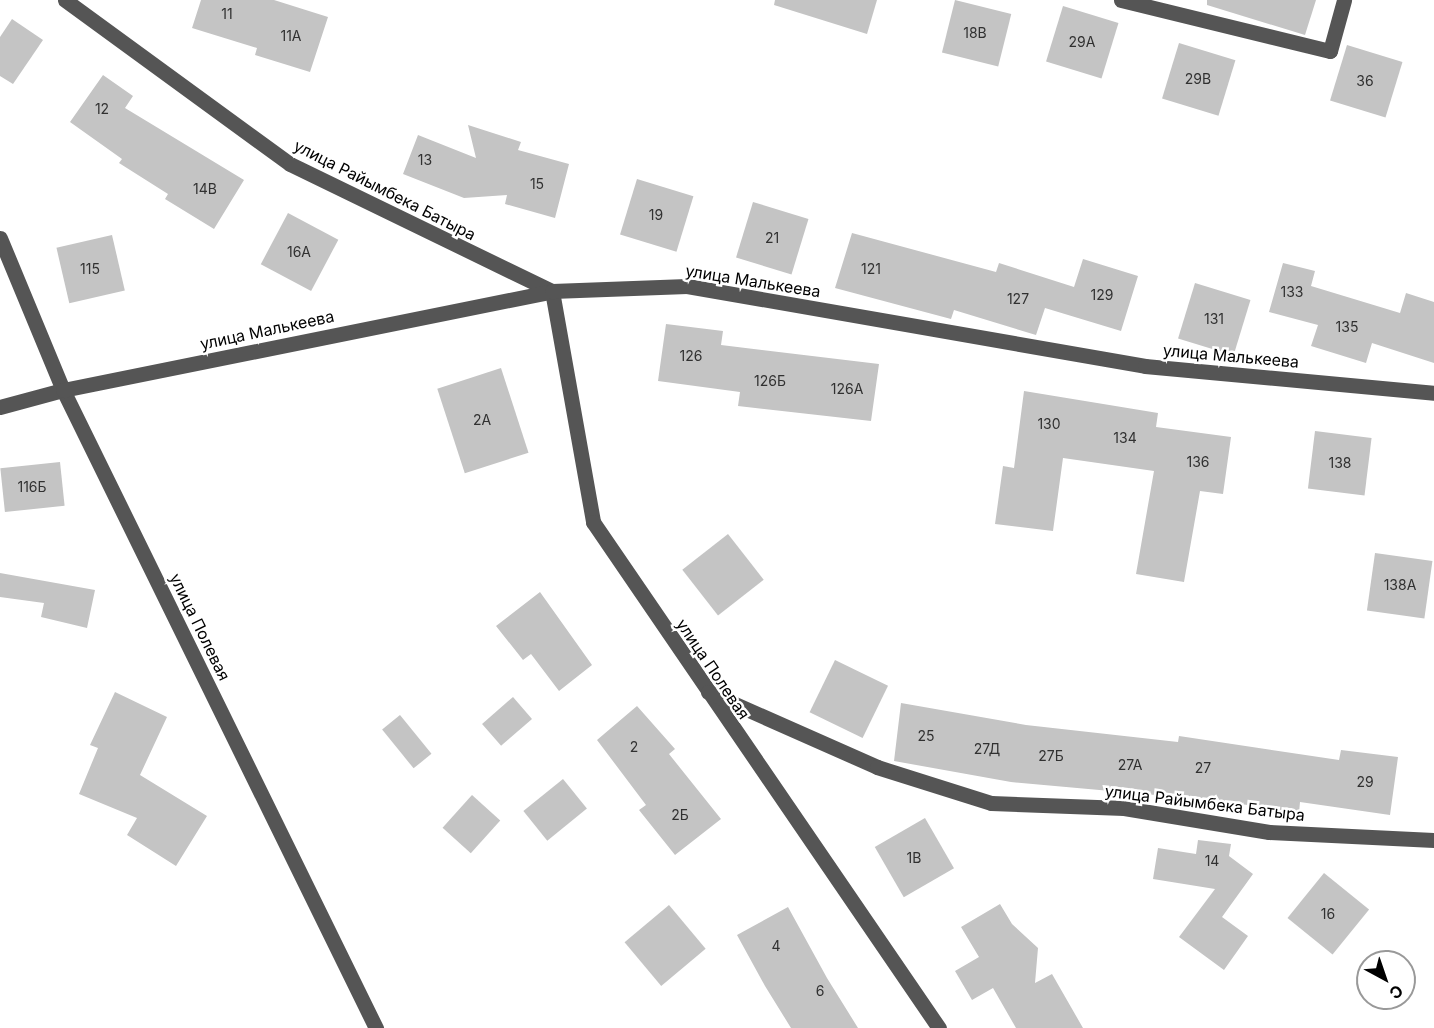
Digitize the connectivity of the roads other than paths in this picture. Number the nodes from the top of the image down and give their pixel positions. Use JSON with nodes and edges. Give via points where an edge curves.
{"nodes":[{"id":1,"x":65,"y":0,"type":"edge"},
{"id":2,"x":1121,"y":0,"type":"edge"},
{"id":3,"x":1344,"y":0,"type":"edge"},
{"id":4,"x":0,"y":238,"type":"edge"},
{"id":5,"x":552,"y":291,"type":"junction"},
{"id":6,"x":63,"y":390,"type":"junction"},
{"id":7,"x":1434,"y":393,"type":"edge"},
{"id":8,"x":0,"y":407,"type":"edge"},
{"id":9,"x":706,"y":691,"type":"junction"},
{"id":10,"x":1434,"y":840,"type":"edge"},
{"id":11,"x":376,"y":1028,"type":"edge"},
{"id":12,"x":939,"y":1028,"type":"edge"}],
"edges":[{"from":1,"to":5,"type":"street","name":"улица Райымбека Батыра","via":[[290,164]]},
{"from":2,"to":3,"type":"street","via":[[1330,51]]},
{"from":4,"to":6,"type":"street","name":"улица Полевая"},
{"from":5,"to":6,"type":"street","name":"улица Малькеева"},
{"from":5,"to":7,"type":"street","name":"улица Малькеева","via":[[687,286],[1145,366]]},
{"from":5,"to":9,"type":"street","name":"улица Полевая","via":[[594,522]]},
{"from":6,"to":8,"type":"street","name":"улица Малькеева"},
{"from":6,"to":11,"type":"street","name":"улица Полевая"},
{"from":9,"to":10,"type":"street","name":"улица Райымбека Батыра","via":[[877,767],[991,803],[1124,808],[1269,832]]},
{"from":9,"to":12,"type":"street","name":"улица Полевая"}]}
